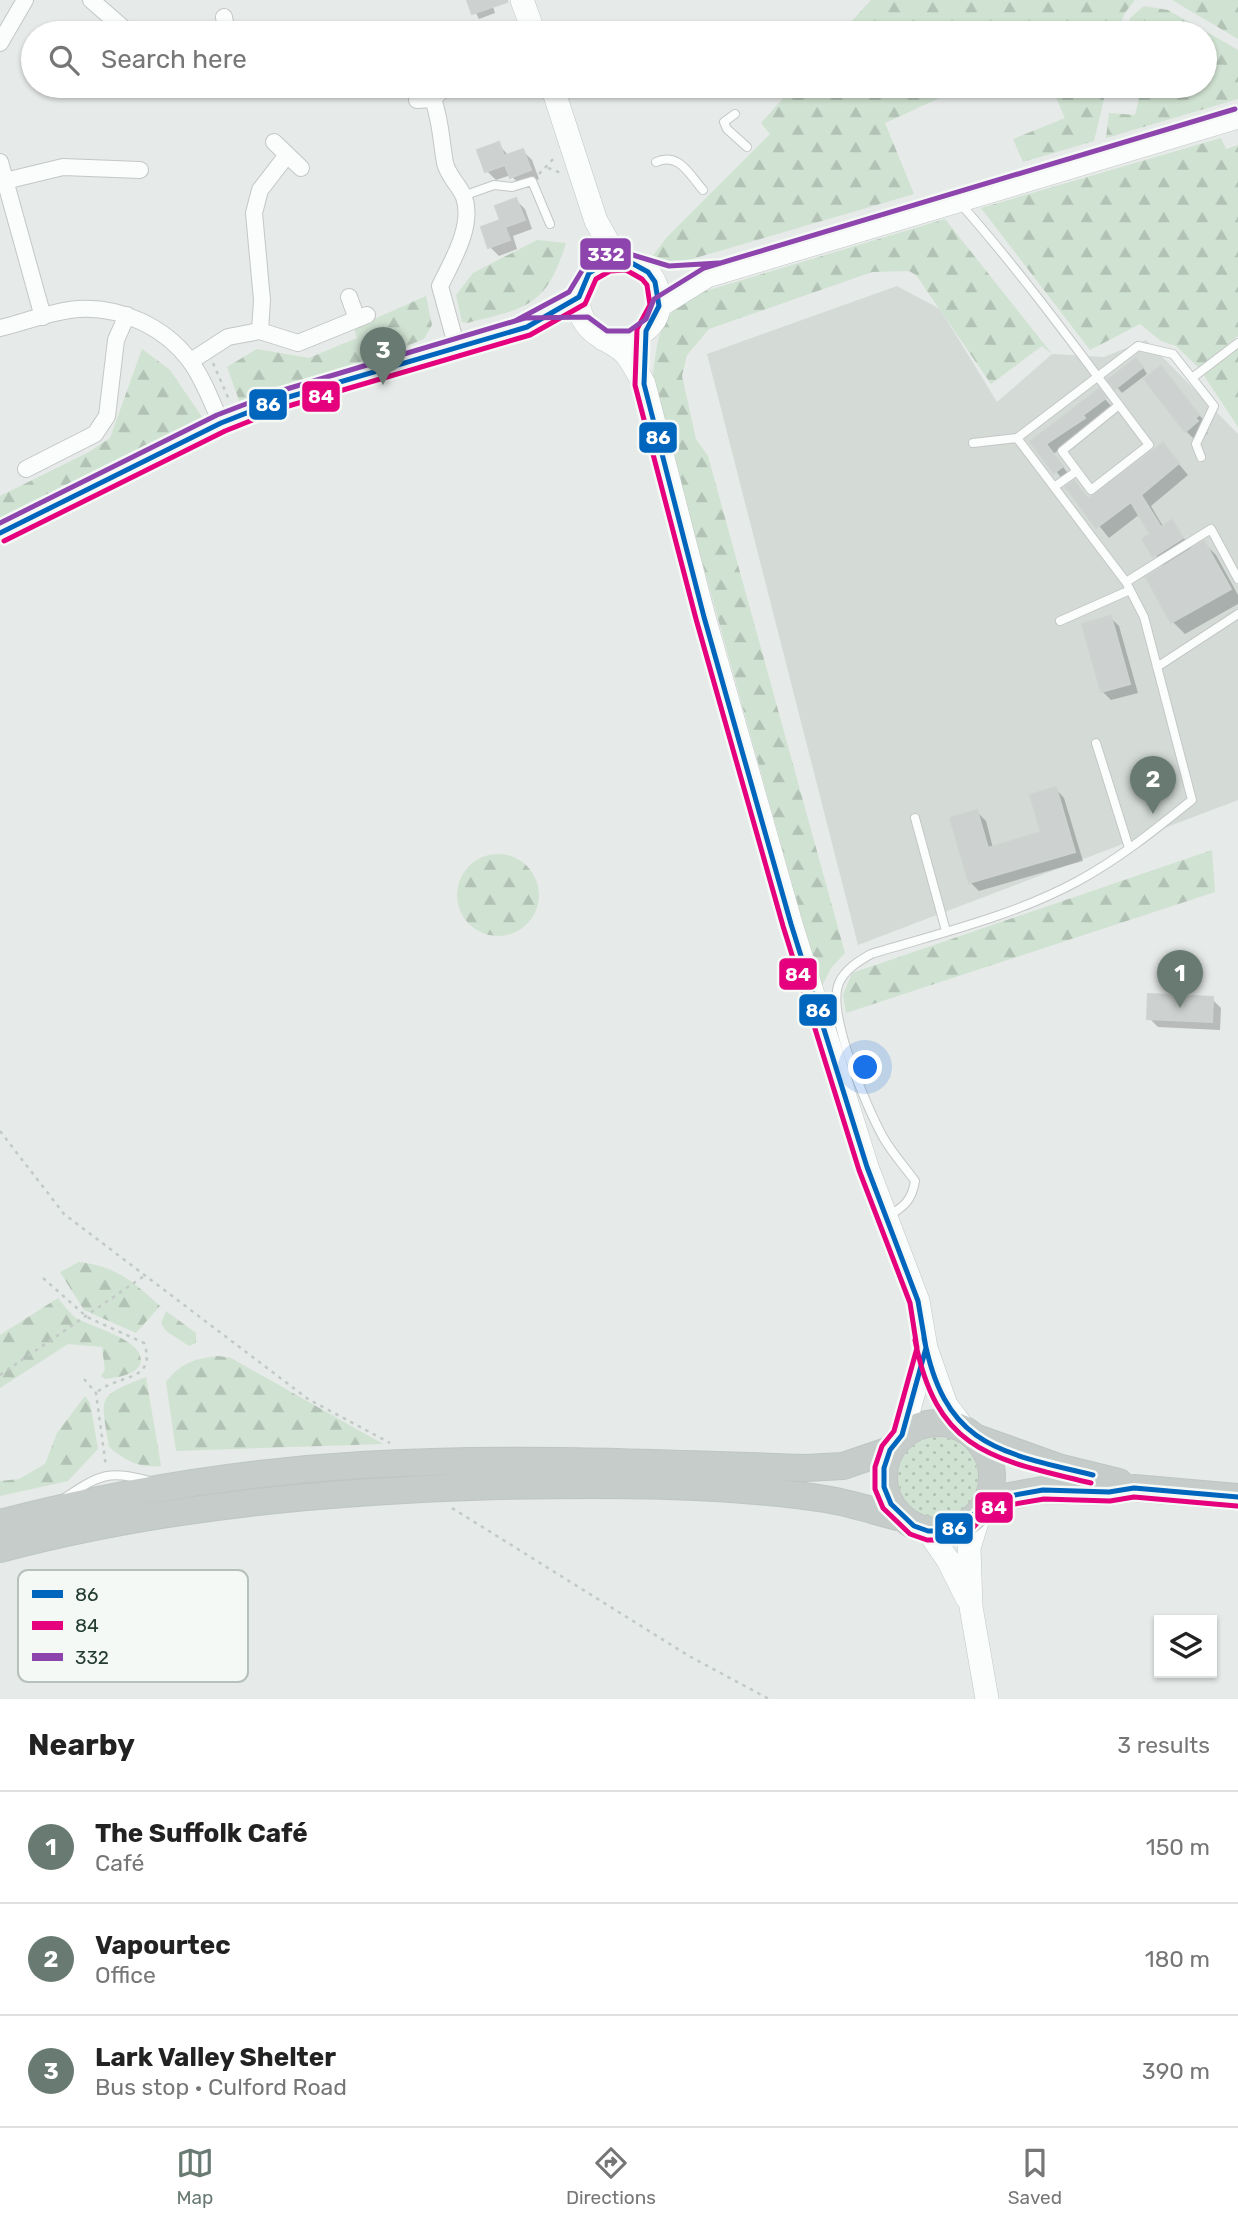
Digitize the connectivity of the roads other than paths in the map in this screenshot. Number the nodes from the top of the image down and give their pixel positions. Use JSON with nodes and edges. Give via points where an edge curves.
{"nodes":[{"id":1,"x":25,"y":0,"type":"edge"},
{"id":2,"x":90,"y":0,"type":"edge"},
{"id":3,"x":522,"y":0,"type":"edge"},
{"id":4,"x":224,"y":17,"type":"dead end"},
{"id":5,"x":115,"y":21,"type":"edge"},
{"id":6,"x":226,"y":21,"type":"edge"},
{"id":7,"x":530,"y":21,"type":"edge"},
{"id":8,"x":0,"y":43,"type":"edge"},
{"id":9,"x":427,"y":98,"type":"edge"},
{"id":10,"x":556,"y":98,"type":"edge"},
{"id":11,"x":735,"y":114,"type":"dead end"},
{"id":12,"x":1238,"y":117,"type":"edge"},
{"id":13,"x":274,"y":142,"type":"dead end"},
{"id":14,"x":747,"y":147,"type":"dead end"},
{"id":15,"x":287,"y":155,"type":"junction"},
{"id":16,"x":0,"y":162,"type":"edge"},
{"id":17,"x":656,"y":162,"type":"dead end"},
{"id":18,"x":302,"y":168,"type":"dead end"},
{"id":19,"x":129,"y":173,"type":"dead end"},
{"id":20,"x":5,"y":180,"type":"junction"},
{"id":21,"x":703,"y":190,"type":"dead end"},
{"id":22,"x":463,"y":195,"type":"junction"},
{"id":23,"x":957,"y":200,"type":"junction"},
{"id":24,"x":596,"y":221,"type":"junction"},
{"id":25,"x":550,"y":224,"type":"dead end"},
{"id":26,"x":618,"y":260,"type":"junction"},
{"id":27,"x":648,"y":272,"type":"junction"},
{"id":28,"x":589,"y":273,"type":"junction"},
{"id":29,"x":707,"y":276,"type":"junction"},
{"id":30,"x":349,"y":297,"type":"dead end"},
{"id":31,"x":579,"y":297,"type":"junction"},
{"id":32,"x":659,"y":306,"type":"junction"},
{"id":33,"x":127,"y":315,"type":"junction"},
{"id":34,"x":43,"y":317,"type":"junction"},
{"id":35,"x":527,"y":327,"type":"junction"},
{"id":36,"x":0,"y":328,"type":"edge"},
{"id":37,"x":260,"y":331,"type":"junction"},
{"id":38,"x":646,"y":331,"type":"junction"},
{"id":39,"x":595,"y":332,"type":"junction"},
{"id":40,"x":1238,"y":343,"type":"edge"},
{"id":41,"x":457,"y":348,"type":"junction"},
{"id":42,"x":191,"y":361,"type":"junction"},
{"id":43,"x":1097,"y":377,"type":"junction"},
{"id":44,"x":1192,"y":378,"type":"junction"},
{"id":45,"x":644,"y":384,"type":"junction"},
{"id":46,"x":1119,"y":405,"type":"junction"},
{"id":47,"x":221,"y":423,"type":"junction"},
{"id":48,"x":1017,"y":439,"type":"junction"},
{"id":49,"x":973,"y":443,"type":"dead end"},
{"id":50,"x":1201,"y":457,"type":"dead end"},
{"id":51,"x":26,"y":469,"type":"dead end"},
{"id":52,"x":1077,"y":471,"type":"junction"},
{"id":53,"x":1054,"y":487,"type":"junction"},
{"id":54,"x":0,"y":533,"type":"edge"},
{"id":55,"x":1238,"y":579,"type":"edge"},
{"id":56,"x":1128,"y":586,"type":"junction"},
{"id":57,"x":1238,"y":614,"type":"edge"},
{"id":58,"x":1060,"y":621,"type":"dead end"},
{"id":59,"x":1157,"y":667,"type":"junction"},
{"id":60,"x":1096,"y":743,"type":"dead end"},
{"id":61,"x":915,"y":818,"type":"dead end"},
{"id":62,"x":1129,"y":848,"type":"junction"},
{"id":63,"x":946,"y":931,"type":"junction"},
{"id":64,"x":888,"y":1216,"type":"junction"},
{"id":65,"x":926,"y":1348,"type":"junction"},
{"id":66,"x":970,"y":1434,"type":"junction"},
{"id":67,"x":896,"y":1443,"type":"junction"},
{"id":68,"x":175,"y":1488,"type":"junction"},
{"id":69,"x":1134,"y":1488,"type":"junction"},
{"id":70,"x":1238,"y":1497,"type":"edge"},
{"id":71,"x":984,"y":1506,"type":"junction"},
{"id":72,"x":26,"y":1517,"type":"junction"},
{"id":73,"x":902,"y":1518,"type":"junction"},
{"id":74,"x":0,"y":1523,"type":"edge"},
{"id":75,"x":928,"y":1531,"type":"junction"},
{"id":76,"x":0,"y":1549,"type":"edge"},
{"id":77,"x":971,"y":1607,"type":"junction"},
{"id":78,"x":987,"y":1699,"type":"edge"}],
"edges":[{"from":1,"to":8,"type":"street"},
{"from":2,"to":5,"type":"street"},
{"from":3,"to":7,"type":"main road"},
{"from":4,"to":6,"type":"street"},
{"from":9,"to":22,"type":"street","via":[[442,124],[446,166]]},
{"from":10,"to":24,"type":"main road"},
{"from":11,"to":14,"type":"lane","via":[[724,122]]},
{"from":12,"to":23,"type":"main road"},
{"from":13,"to":15,"type":"street"},
{"from":15,"to":18,"type":"street"},
{"from":15,"to":37,"type":"street","via":[[260,190],[254,213],[262,300]]},
{"from":16,"to":20,"type":"street"},
{"from":17,"to":21,"type":"lane","via":[[675,159]]},
{"from":19,"to":20,"type":"street","via":[[62,167]]},
{"from":20,"to":34,"type":"street"},
{"from":22,"to":25,"type":"lane","via":[[494,185],[512,187],[532,181]]},
{"from":22,"to":41,"type":"street","via":[[465,224],[440,286]]},
{"from":23,"to":29,"type":"main road"},
{"from":23,"to":43,"type":"lane"},
{"from":24,"to":26,"type":"main road"},
{"from":24,"to":28,"type":"main road"},
{"from":26,"to":27,"type":"main road"},
{"from":26,"to":28,"type":"main road"},
{"from":27,"to":29,"type":"main road"},
{"from":27,"to":32,"type":"main road","via":[[655,282]]},
{"from":28,"to":31,"type":"main road"},
{"from":29,"to":32,"type":"main road"},
{"from":30,"to":37,"type":"street","via":[[362,317],[298,343]]},
{"from":31,"to":35,"type":"main road"},
{"from":31,"to":39,"type":"main road","via":[[580,312]]},
{"from":32,"to":38,"type":"main road"},
{"from":33,"to":34,"type":"street","via":[[78,309]]},
{"from":33,"to":42,"type":"street","via":[[164,334]]},
{"from":33,"to":51,"type":"street","via":[[116,340],[107,416],[95,434]]},
{"from":34,"to":36,"type":"street"},
{"from":35,"to":39,"type":"main road"},
{"from":35,"to":41,"type":"main road"},
{"from":37,"to":42,"type":"street","via":[[228,337]]},
{"from":38,"to":39,"type":"main road","via":[[626,341]]},
{"from":38,"to":45,"type":"main road"},
{"from":39,"to":45,"type":"main road","via":[[625,353]]},
{"from":40,"to":44,"type":"lane"},
{"from":41,"to":47,"type":"main road","via":[[282,398]]},
{"from":42,"to":47,"type":"street"},
{"from":43,"to":44,"type":"lane","via":[[1138,346],[1173,354]]},
{"from":43,"to":46,"type":"lane"},
{"from":43,"to":48,"type":"lane"},
{"from":44,"to":50,"type":"lane","via":[[1214,407],[1196,444]]},
{"from":45,"to":64,"type":"main road","via":[[791,925],[867,1167]]},
{"from":46,"to":52,"type":"lane","via":[[1062,451]]},
{"from":46,"to":52,"type":"lane","via":[[1149,445],[1091,490]]},
{"from":47,"to":54,"type":"main road"},
{"from":48,"to":49,"type":"lane"},
{"from":48,"to":53,"type":"lane"},
{"from":52,"to":53,"type":"lane"},
{"from":53,"to":56,"type":"lane"},
{"from":55,"to":56,"type":"lane","via":[[1211,529]]},
{"from":56,"to":58,"type":"lane"},
{"from":56,"to":59,"type":"lane","via":[[1144,617]]},
{"from":57,"to":59,"type":"lane"},
{"from":59,"to":62,"type":"lane","via":[[1192,800]]},
{"from":60,"to":62,"type":"lane"},
{"from":61,"to":63,"type":"lane"},
{"from":62,"to":63,"type":"lane","via":[[1079,881],[1026,905]]},
{"from":63,"to":64,"type":"lane","via":[[871,954],[854,964],[840,982],[836,998],[840,1031],[884,1138],[915,1181],[913,1195],[904,1207]]},
{"from":64,"to":65,"type":"main road","via":[[918,1301]]},
{"from":65,"to":66,"type":"main road","via":[[946,1405]]},
{"from":65,"to":67,"type":"main road"},
{"from":66,"to":67,"type":"highway","via":[[943,1423],[922,1425]]},
{"from":66,"to":69,"type":"highway","via":[[1058,1467]]},
{"from":66,"to":71,"type":"highway","via":[[987,1452],[992,1468]]},
{"from":67,"to":68,"type":"highway","via":[[843,1466],[576,1460],[360,1465]]},
{"from":67,"to":73,"type":"highway","via":[[884,1468],[884,1486]]},
{"from":68,"to":72,"type":"highway"},
{"from":68,"to":72,"type":"lane","via":[[107,1474],[92,1478],[67,1497]]},
{"from":69,"to":70,"type":"highway"},
{"from":69,"to":71,"type":"highway","via":[[1043,1490]]},
{"from":71,"to":75,"type":"highway","via":[[956,1528]]},
{"from":71,"to":77,"type":"main road","via":[[968,1548]]},
{"from":72,"to":74,"type":"highway"},
{"from":73,"to":75,"type":"highway"},
{"from":73,"to":76,"type":"highway","via":[[827,1499],[746,1491],[573,1484],[369,1490],[184,1512]]},
{"from":75,"to":77,"type":"main road"},
{"from":77,"to":78,"type":"main road"}]}
